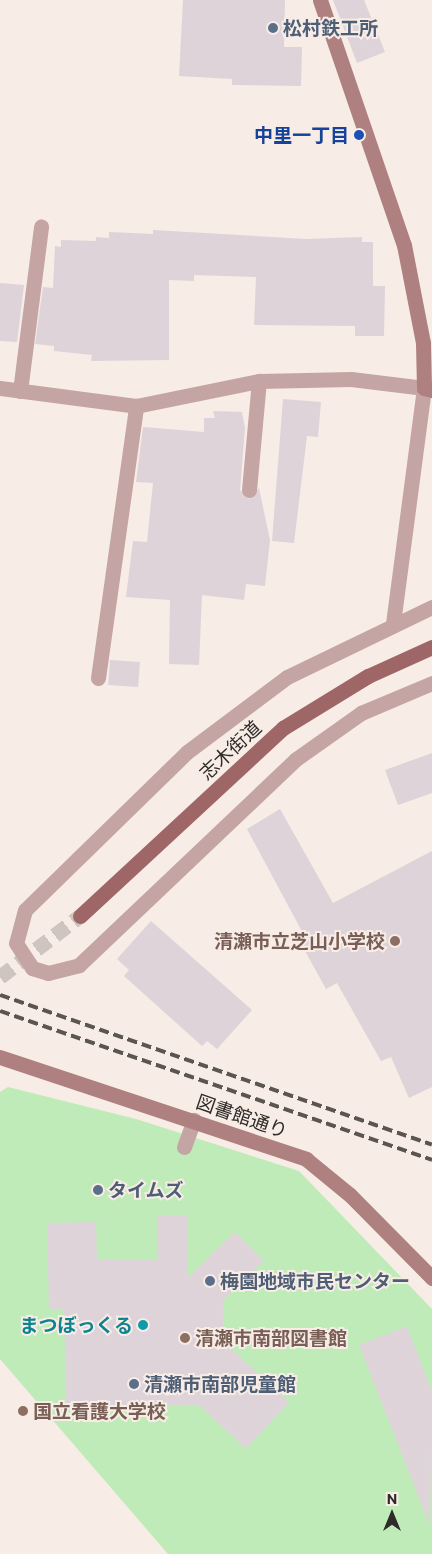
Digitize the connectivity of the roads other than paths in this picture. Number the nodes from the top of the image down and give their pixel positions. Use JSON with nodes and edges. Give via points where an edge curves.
{"nodes":[{"id":1,"x":320,"y":0,"type":"edge"},
{"id":2,"x":41,"y":226,"type":"dead end"},
{"id":3,"x":259,"y":381,"type":"junction"},
{"id":4,"x":0,"y":388,"type":"edge"},
{"id":5,"x":428,"y":389,"type":"edge"},
{"id":6,"x":20,"y":392,"type":"junction"},
{"id":7,"x":136,"y":406,"type":"junction"},
{"id":8,"x":249,"y":490,"type":"dead end"},
{"id":9,"x":432,"y":607,"type":"edge"},
{"id":10,"x":393,"y":623,"type":"junction"},
{"id":11,"x":432,"y":647,"type":"edge"},
{"id":12,"x":98,"y":678,"type":"dead end"},
{"id":13,"x":432,"y":683,"type":"edge"},
{"id":14,"x":80,"y":916,"type":"tunnel mouth"},
{"id":15,"x":0,"y":1057,"type":"edge"},
{"id":16,"x":194,"y":1120,"type":"junction"},
{"id":17,"x":184,"y":1147,"type":"dead end"},
{"id":18,"x":432,"y":1278,"type":"edge"}],
"edges":[{"from":1,"to":5,"type":"street","via":[[404,246],[423,343]]},
{"from":2,"to":6,"type":"street"},
{"from":3,"to":5,"type":"street","via":[[351,379]]},
{"from":3,"to":7,"type":"street"},
{"from":3,"to":8,"type":"street"},
{"from":4,"to":6,"type":"street"},
{"from":5,"to":10,"type":"street"},
{"from":6,"to":7,"type":"street"},
{"from":7,"to":12,"type":"street"},
{"from":9,"to":10,"type":"street"},
{"from":10,"to":13,"type":"street","via":[[287,677],[180,758],[25,910],[16,943],[32,968],[48,973],[79,966],[296,759],[361,713]]},
{"from":11,"to":14,"type":"main road","name":"志木街道","via":[[368,676],[283,728]]},
{"from":15,"to":16,"type":"street","name":"図書館通り"},
{"from":16,"to":17,"type":"street"},
{"from":16,"to":18,"type":"street","name":"図書館通り","via":[[306,1159],[350,1195]]}]}
